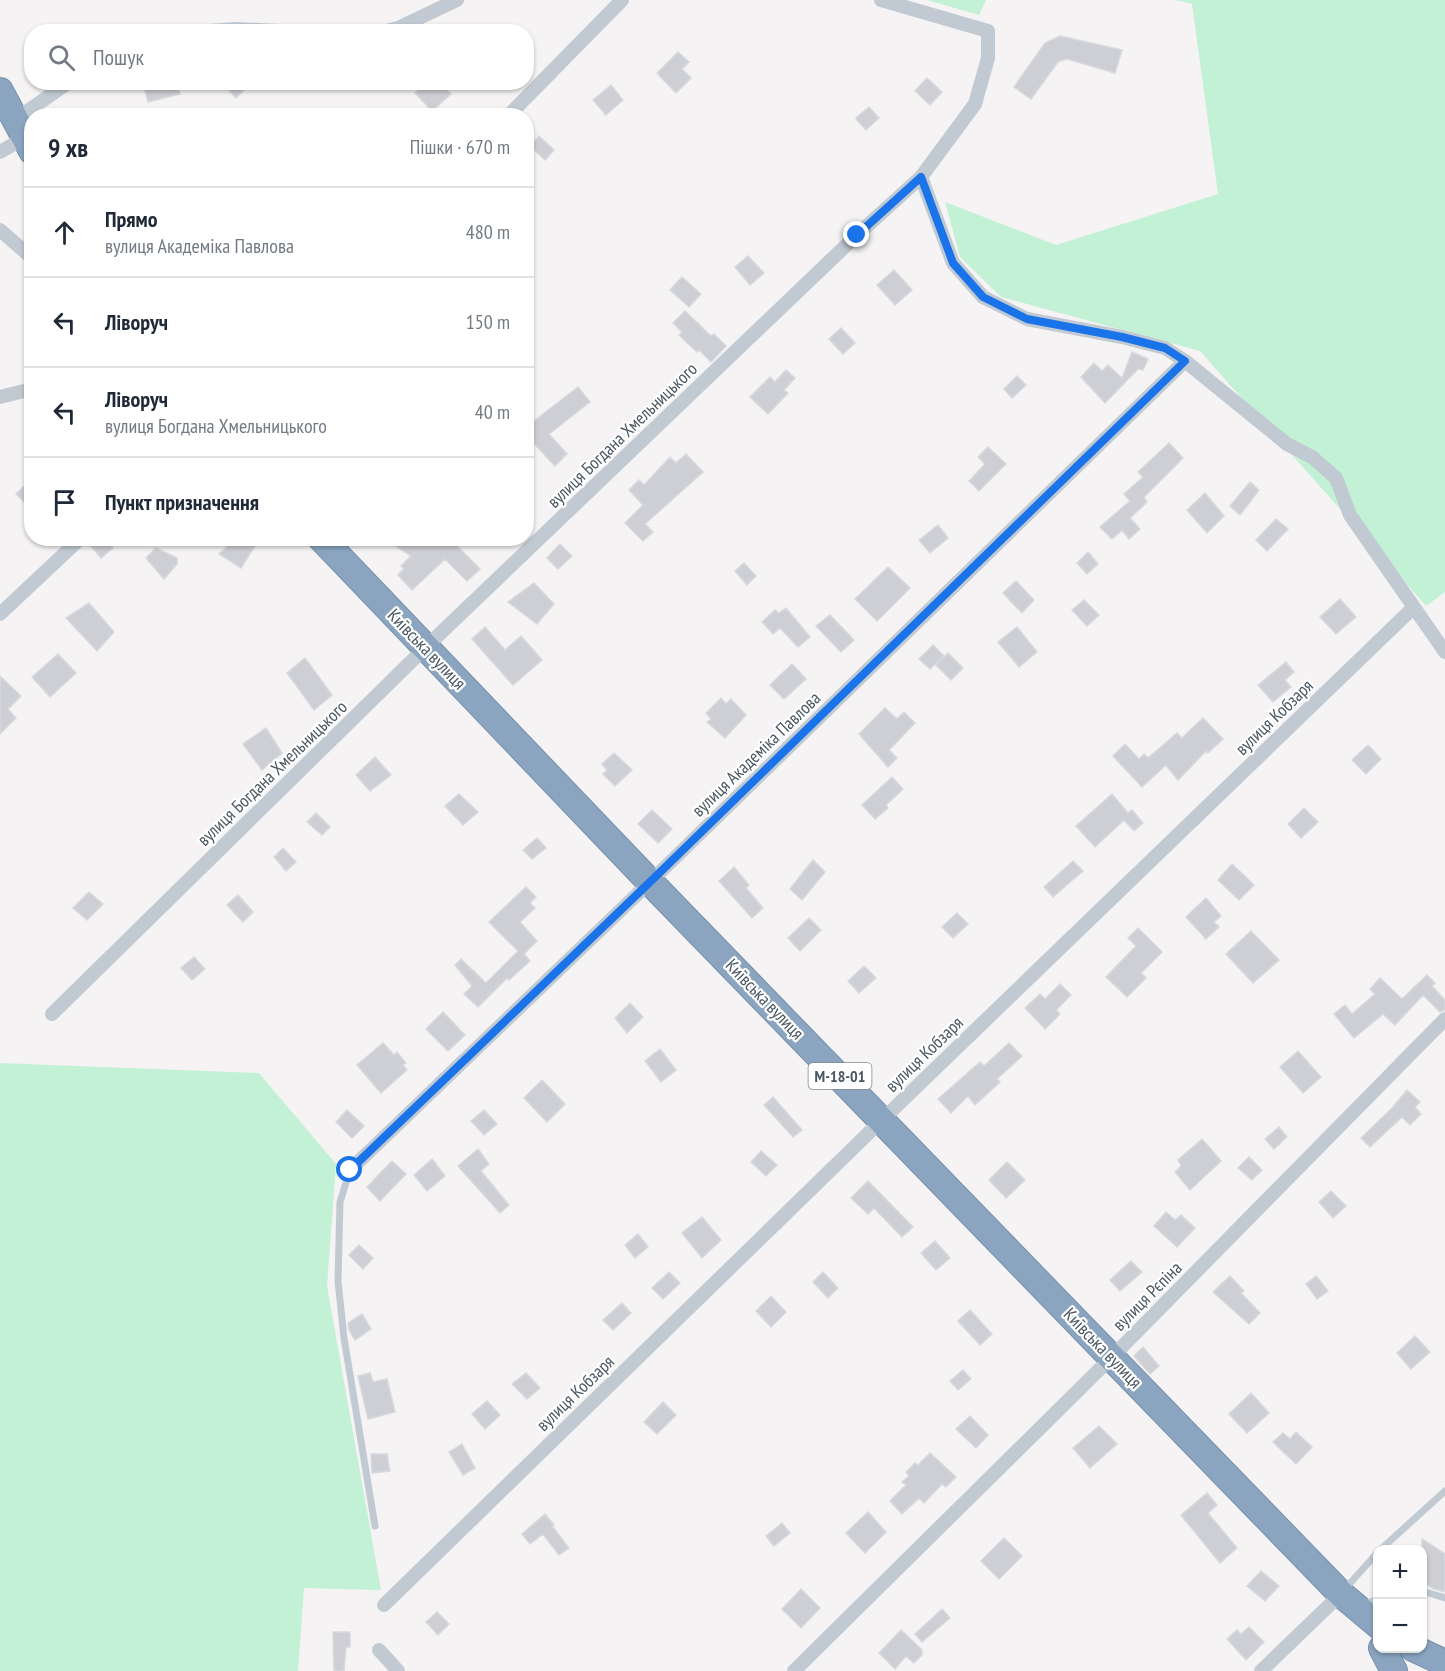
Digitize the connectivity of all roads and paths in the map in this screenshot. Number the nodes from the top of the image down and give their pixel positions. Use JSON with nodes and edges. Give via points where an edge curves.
{"nodes":[{"id":1,"x":457,"y":0,"type":"edge"},
{"id":2,"x":622,"y":0,"type":"edge"},
{"id":3,"x":881,"y":0,"type":"edge"},
{"id":4,"x":406,"y":24,"type":"edge"},
{"id":5,"x":62,"y":90,"type":"edge"},
{"id":6,"x":534,"y":90,"type":"edge"},
{"id":7,"x":534,"y":90,"type":"edge"},
{"id":8,"x":0,"y":91,"type":"edge"},
{"id":9,"x":47,"y":108,"type":"edge"},
{"id":10,"x":516,"y":108,"type":"edge"},
{"id":11,"x":23,"y":136,"type":"edge"},
{"id":12,"x":0,"y":152,"type":"edge"},
{"id":13,"x":921,"y":177,"type":"junction"},
{"id":14,"x":0,"y":230,"type":"edge"},
{"id":15,"x":24,"y":251,"type":"edge"},
{"id":16,"x":1185,"y":361,"type":"junction"},
{"id":17,"x":24,"y":391,"type":"edge"},
{"id":18,"x":0,"y":397,"type":"edge"},
{"id":19,"x":534,"y":544,"type":"edge"},
{"id":20,"x":72,"y":546,"type":"edge"},
{"id":21,"x":329,"y":546,"type":"edge"},
{"id":22,"x":532,"y":546,"type":"edge"},
{"id":23,"x":1414,"y":607,"type":"junction"},
{"id":24,"x":0,"y":614,"type":"edge"},
{"id":25,"x":426,"y":647,"type":"junction"},
{"id":26,"x":1445,"y":652,"type":"edge"},
{"id":27,"x":650,"y":882,"type":"junction"},
{"id":28,"x":52,"y":1014,"type":"dead end"},
{"id":29,"x":1445,"y":1019,"type":"edge"},
{"id":30,"x":882,"y":1120,"type":"junction"},
{"id":31,"x":350,"y":1170,"type":"joint"},
{"id":32,"x":1112,"y":1357,"type":"junction"},
{"id":33,"x":1445,"y":1491,"type":"edge"},
{"id":34,"x":375,"y":1526,"type":"dead end"},
{"id":35,"x":1386,"y":1545,"type":"edge"},
{"id":36,"x":1373,"y":1571,"type":"edge"},
{"id":37,"x":1427,"y":1593,"type":"edge"},
{"id":38,"x":1445,"y":1598,"type":"edge"},
{"id":39,"x":384,"y":1605,"type":"dead end"},
{"id":40,"x":1362,"y":1608,"type":"edge"},
{"id":41,"x":1373,"y":1631,"type":"edge"},
{"id":42,"x":379,"y":1650,"type":"dead end"},
{"id":43,"x":1385,"y":1653,"type":"edge"},
{"id":44,"x":1423,"y":1653,"type":"edge"},
{"id":45,"x":1445,"y":1664,"type":"edge"},
{"id":46,"x":398,"y":1671,"type":"edge"},
{"id":47,"x":794,"y":1671,"type":"edge"},
{"id":48,"x":1261,"y":1671,"type":"edge"},
{"id":49,"x":1394,"y":1671,"type":"edge"}],
"edges":[{"from":1,"to":4,"type":"street"},
{"from":2,"to":7,"type":"street"},
{"from":3,"to":13,"type":"street","name":"вулиця Богдана Хмельницького","via":[[988,31],[988,58],[975,104]]},
{"from":5,"to":9,"type":"street"},
{"from":6,"to":10,"type":"street"},
{"from":8,"to":11,"type":"highway"},
{"from":11,"to":12,"type":"street"},
{"from":13,"to":16,"type":"street","via":[[953,263],[983,297],[1027,319],[1165,348]]},
{"from":13,"to":19,"type":"street","name":"вулиця Богдана Хмельницького"},
{"from":14,"to":15,"type":"street"},
{"from":16,"to":23,"type":"street","via":[[1287,444],[1312,457],[1336,477],[1350,515]]},
{"from":16,"to":27,"type":"street","name":"вулиця Академіка Павлова"},
{"from":17,"to":18,"type":"street"},
{"from":20,"to":24,"type":"street"},
{"from":21,"to":25,"type":"highway","name":"Київська вулиця","number":"М-18-01"},
{"from":22,"to":25,"type":"street","name":"вулиця Богдана Хмельницького"},
{"from":23,"to":26,"type":"street"},
{"from":23,"to":30,"type":"street","name":"вулиця Кобзаря"},
{"from":25,"to":27,"type":"highway","name":"Київська вулиця","number":"М-18-01"},
{"from":25,"to":28,"type":"street","name":"вулиця Богдана Хмельницького"},
{"from":27,"to":30,"type":"highway","name":"Київська вулиця","number":"М-18-01"},
{"from":27,"to":31,"type":"street","name":"вулиця Академіка Павлова"},
{"from":29,"to":32,"type":"street","name":"вулиця Рєпіна"},
{"from":30,"to":32,"type":"highway","name":"Київська вулиця","number":"М-18-01"},
{"from":30,"to":39,"type":"street","name":"вулиця Кобзаря"},
{"from":31,"to":34,"type":"lane","via":[[340,1202],[338,1281]]},
{"from":32,"to":40,"type":"highway","name":"Київська вулиця","number":"М-18-01"},
{"from":32,"to":47,"type":"street","name":"вулиця Рєпіна"},
{"from":33,"to":35,"type":"lane"},
{"from":36,"to":40,"type":"lane"},
{"from":37,"to":38,"type":"lane"},
{"from":40,"to":41,"type":"highway","number":"М-18-01"},
{"from":40,"to":48,"type":"street"},
{"from":42,"to":46,"type":"street"},
{"from":43,"to":49,"type":"highway"},
{"from":44,"to":45,"type":"highway"}]}
